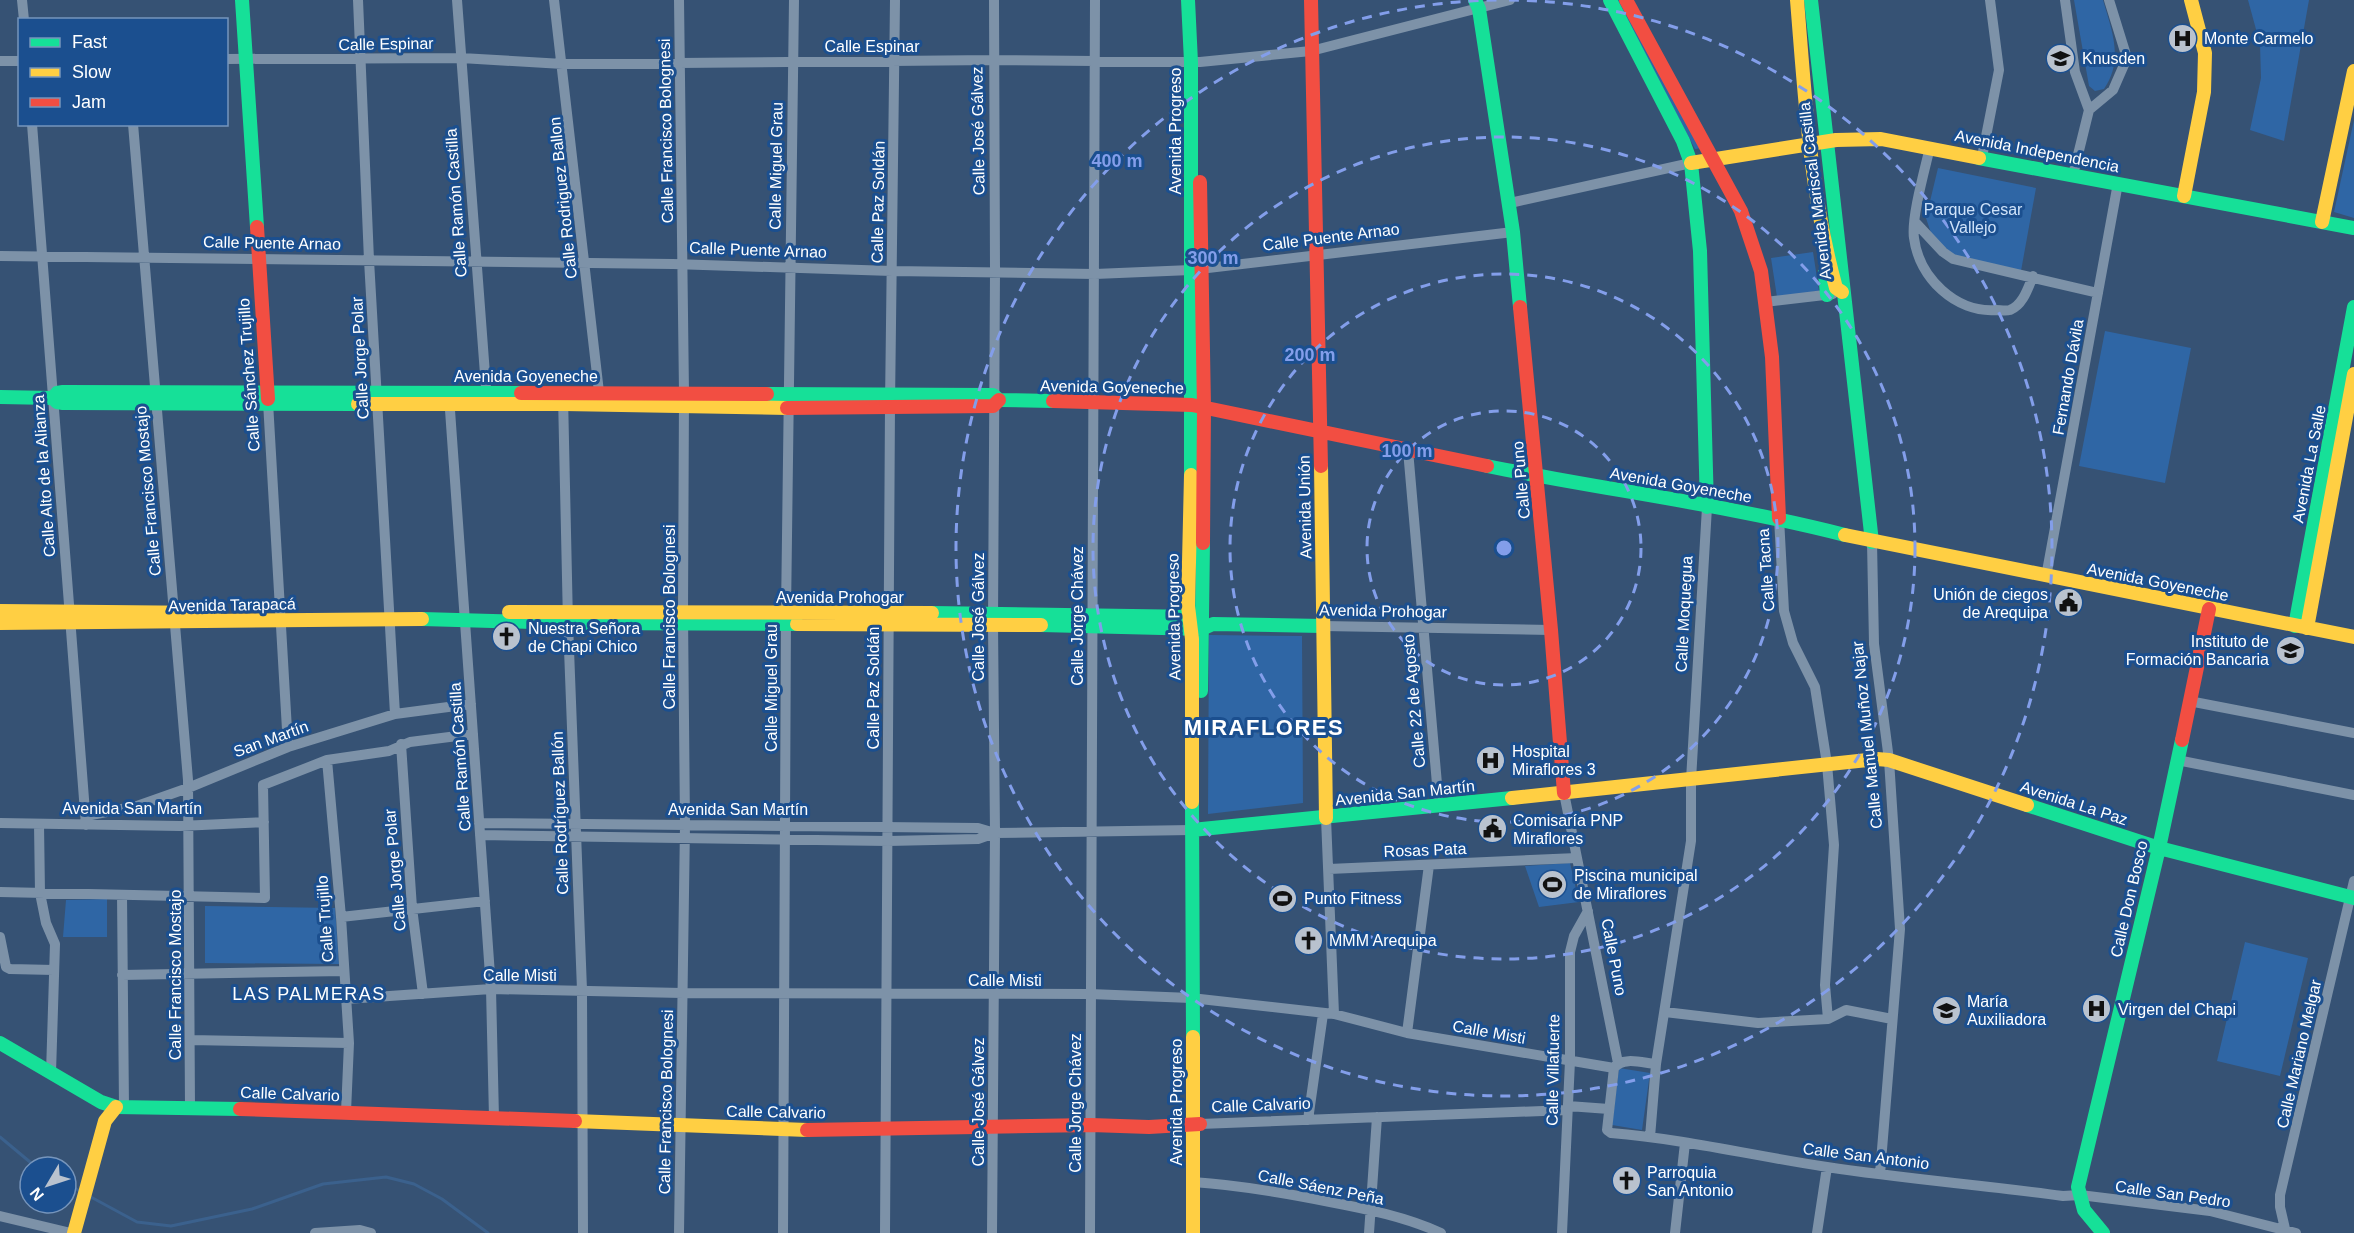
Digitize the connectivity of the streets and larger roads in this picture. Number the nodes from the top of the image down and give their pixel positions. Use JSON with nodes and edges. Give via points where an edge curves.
{"nodes":[{"id":1,"x":22,"y":0,"type":"edge"},
{"id":2,"x":242,"y":0,"type":"edge"},
{"id":3,"x":358,"y":0,"type":"edge"},
{"id":4,"x":457,"y":0,"type":"edge"},
{"id":5,"x":554,"y":0,"type":"edge"},
{"id":6,"x":679,"y":0,"type":"edge"},
{"id":7,"x":794,"y":0,"type":"edge"},
{"id":8,"x":895,"y":0,"type":"edge"},
{"id":9,"x":994,"y":0,"type":"edge"},
{"id":10,"x":1095,"y":0,"type":"edge"},
{"id":11,"x":1188,"y":0,"type":"edge"},
{"id":12,"x":1197,"y":0,"type":"edge"},
{"id":13,"x":1311,"y":0,"type":"edge"},
{"id":14,"x":1510,"y":0,"type":"edge"},
{"id":15,"x":1610,"y":0,"type":"edge"},
{"id":16,"x":1626,"y":0,"type":"edge"},
{"id":17,"x":1990,"y":0,"type":"edge"},
{"id":18,"x":2065,"y":0,"type":"edge"},
{"id":19,"x":2109,"y":0,"type":"edge"},
{"id":20,"x":2191,"y":0,"type":"edge"},
{"id":21,"x":1477,"y":5,"type":"edge"},
{"id":22,"x":1805,"y":5,"type":"edge"},
{"id":23,"x":24,"y":18,"type":"edge"},
{"id":24,"x":1800,"y":35,"type":"junction"},
{"id":25,"x":1815,"y":36,"type":"junction"},
{"id":26,"x":1311,"y":51,"type":"junction"},
{"id":27,"x":461,"y":58,"type":"junction"},
{"id":28,"x":228,"y":59,"type":"edge"},
{"id":29,"x":360,"y":59,"type":"junction"},
{"id":30,"x":245,"y":60,"type":"junction"},
{"id":31,"x":993,"y":60,"type":"junction"},
{"id":32,"x":1094,"y":60,"type":"junction"},
{"id":33,"x":0,"y":61,"type":"edge"},
{"id":34,"x":18,"y":61,"type":"edge"},
{"id":35,"x":792,"y":61,"type":"junction"},
{"id":36,"x":895,"y":61,"type":"junction"},
{"id":37,"x":1196,"y":62,"type":"junction"},
{"id":38,"x":563,"y":64,"type":"junction"},
{"id":39,"x":681,"y":64,"type":"junction"},
{"id":40,"x":2354,"y":71,"type":"edge"},
{"id":41,"x":2089,"y":110,"type":"junction"},
{"id":42,"x":32,"y":126,"type":"edge"},
{"id":43,"x":133,"y":126,"type":"edge"},
{"id":44,"x":1818,"y":144,"type":"junction"},
{"id":45,"x":1930,"y":147,"type":"junction"},
{"id":46,"x":1982,"y":158,"type":"junction"},
{"id":47,"x":1712,"y":159,"type":"junction"},
{"id":48,"x":1691,"y":163,"type":"junction"},
{"id":49,"x":2073,"y":174,"type":"junction"},
{"id":50,"x":2118,"y":183,"type":"junction"},
{"id":51,"x":2184,"y":196,"type":"junction"},
{"id":52,"x":1510,"y":203,"type":"junction"},
{"id":53,"x":1915,"y":222,"type":"junction"},
{"id":54,"x":2322,"y":222,"type":"junction"},
{"id":55,"x":2354,"y":228,"type":"edge"},
{"id":56,"x":1513,"y":232,"type":"junction"},
{"id":57,"x":1823,"y":247,"type":"junction"},
{"id":58,"x":1316,"y":255,"type":"junction"},
{"id":59,"x":0,"y":256,"type":"edge"},
{"id":60,"x":42,"y":257,"type":"junction"},
{"id":61,"x":145,"y":257,"type":"junction"},
{"id":62,"x":258,"y":260,"type":"junction"},
{"id":63,"x":369,"y":260,"type":"junction"},
{"id":64,"x":476,"y":261,"type":"junction"},
{"id":65,"x":585,"y":262,"type":"junction"},
{"id":66,"x":682,"y":264,"type":"junction"},
{"id":67,"x":790,"y":267,"type":"junction"},
{"id":68,"x":1196,"y":270,"type":"junction"},
{"id":69,"x":892,"y":271,"type":"junction"},
{"id":70,"x":995,"y":272,"type":"junction"},
{"id":71,"x":1095,"y":274,"type":"junction"},
{"id":72,"x":2033,"y":276,"type":"junction"},
{"id":73,"x":1844,"y":293,"type":"junction"},
{"id":74,"x":2098,"y":293,"type":"junction"},
{"id":75,"x":1827,"y":295,"type":"junction"},
{"id":76,"x":1765,"y":302,"type":"junction"},
{"id":77,"x":2354,"y":307,"type":"edge"},
{"id":78,"x":2354,"y":374,"type":"edge"},
{"id":79,"x":598,"y":392,"type":"junction"},
{"id":80,"x":0,"y":397,"type":"edge"},
{"id":81,"x":267,"y":397,"type":"junction"},
{"id":82,"x":53,"y":398,"type":"junction"},
{"id":83,"x":155,"y":398,"type":"junction"},
{"id":84,"x":487,"y":398,"type":"junction"},
{"id":85,"x":564,"y":398,"type":"junction"},
{"id":86,"x":377,"y":399,"type":"junction"},
{"id":87,"x":449,"y":399,"type":"junction"},
{"id":88,"x":684,"y":399,"type":"junction"},
{"id":89,"x":789,"y":400,"type":"junction"},
{"id":90,"x":890,"y":400,"type":"junction"},
{"id":91,"x":995,"y":400,"type":"junction"},
{"id":92,"x":1094,"y":404,"type":"junction"},
{"id":93,"x":1198,"y":406,"type":"junction"},
{"id":94,"x":1321,"y":432,"type":"junction"},
{"id":95,"x":2343,"y":438,"type":"edge"},
{"id":96,"x":1408,"y":450,"type":"junction"},
{"id":97,"x":1537,"y":476,"type":"junction"},
{"id":98,"x":1707,"y":507,"type":"junction"},
{"id":99,"x":1779,"y":518,"type":"junction"},
{"id":100,"x":1872,"y":542,"type":"junction"},
{"id":101,"x":2046,"y":577,"type":"junction"},
{"id":102,"x":2209,"y":609,"type":"junction"},
{"id":103,"x":0,"y":611,"type":"edge"},
{"id":104,"x":465,"y":615,"type":"junction"},
{"id":105,"x":174,"y":617,"type":"junction"},
{"id":106,"x":280,"y":617,"type":"junction"},
{"id":107,"x":389,"y":617,"type":"junction"},
{"id":108,"x":70,"y":618,"type":"junction"},
{"id":109,"x":568,"y":618,"type":"junction"},
{"id":110,"x":786,"y":618,"type":"junction"},
{"id":111,"x":683,"y":619,"type":"junction"},
{"id":112,"x":993,"y":619,"type":"junction"},
{"id":113,"x":889,"y":620,"type":"junction"},
{"id":114,"x":1091,"y":620,"type":"junction"},
{"id":115,"x":0,"y":623,"type":"edge"},
{"id":116,"x":1199,"y":623,"type":"junction"},
{"id":117,"x":1323,"y":626,"type":"junction"},
{"id":118,"x":2301,"y":627,"type":"junction"},
{"id":119,"x":1423,"y":629,"type":"junction"},
{"id":120,"x":1551,"y":630,"type":"junction"},
{"id":121,"x":2354,"y":637,"type":"edge"},
{"id":122,"x":2189,"y":701,"type":"junction"},
{"id":123,"x":471,"y":704,"type":"junction"},
{"id":124,"x":395,"y":714,"type":"junction"},
{"id":125,"x":2354,"y":733,"type":"edge"},
{"id":126,"x":473,"y":734,"type":"junction"},
{"id":127,"x":401,"y":744,"type":"junction"},
{"id":128,"x":288,"y":747,"type":"junction"},
{"id":129,"x":327,"y":760,"type":"junction"},
{"id":130,"x":1889,"y":760,"type":"junction"},
{"id":131,"x":2177,"y":760,"type":"junction"},
{"id":132,"x":1827,"y":764,"type":"junction"},
{"id":133,"x":1691,"y":780,"type":"junction"},
{"id":134,"x":188,"y":788,"type":"junction"},
{"id":135,"x":1564,"y":793,"type":"junction"},
{"id":136,"x":2354,"y":795,"type":"edge"},
{"id":137,"x":1439,"y":807,"type":"junction"},
{"id":138,"x":1326,"y":818,"type":"junction"},
{"id":139,"x":86,"y":821,"type":"junction"},
{"id":140,"x":264,"y":822,"type":"junction"},
{"id":141,"x":0,"y":823,"type":"edge"},
{"id":142,"x":479,"y":823,"type":"junction"},
{"id":143,"x":39,"y":824,"type":"junction"},
{"id":144,"x":576,"y":824,"type":"junction"},
{"id":145,"x":190,"y":825,"type":"junction"},
{"id":146,"x":685,"y":825,"type":"junction"},
{"id":147,"x":785,"y":826,"type":"junction"},
{"id":148,"x":888,"y":827,"type":"junction"},
{"id":149,"x":1196,"y":829,"type":"junction"},
{"id":150,"x":995,"y":833,"type":"junction"},
{"id":151,"x":1091,"y":833,"type":"junction"},
{"id":152,"x":480,"y":835,"type":"junction"},
{"id":153,"x":576,"y":836,"type":"junction"},
{"id":154,"x":685,"y":838,"type":"junction"},
{"id":155,"x":785,"y":839,"type":"junction"},
{"id":156,"x":888,"y":841,"type":"junction"},
{"id":157,"x":2159,"y":848,"type":"junction"},
{"id":158,"x":1577,"y":858,"type":"junction"},
{"id":159,"x":1429,"y":865,"type":"junction"},
{"id":160,"x":1329,"y":869,"type":"junction"},
{"id":161,"x":2354,"y":881,"type":"edge"},
{"id":162,"x":0,"y":892,"type":"edge"},
{"id":163,"x":40,"y":893,"type":"junction"},
{"id":164,"x":122,"y":895,"type":"junction"},
{"id":165,"x":190,"y":897,"type":"junction"},
{"id":166,"x":2352,"y":898,"type":"edge"},
{"id":167,"x":485,"y":901,"type":"junction"},
{"id":168,"x":412,"y":908,"type":"junction"},
{"id":169,"x":1588,"y":911,"type":"junction"},
{"id":170,"x":341,"y":917,"type":"junction"},
{"id":171,"x":0,"y":937,"type":"edge"},
{"id":172,"x":54,"y":970,"type":"junction"},
{"id":173,"x":344,"y":971,"type":"junction"},
{"id":174,"x":190,"y":973,"type":"junction"},
{"id":175,"x":122,"y":975,"type":"junction"},
{"id":176,"x":491,"y":989,"type":"junction"},
{"id":177,"x":582,"y":990,"type":"junction"},
{"id":178,"x":682,"y":993,"type":"junction"},
{"id":179,"x":783,"y":993,"type":"junction"},
{"id":180,"x":423,"y":994,"type":"junction"},
{"id":181,"x":887,"y":994,"type":"junction"},
{"id":182,"x":1090,"y":994,"type":"junction"},
{"id":183,"x":993,"y":995,"type":"junction"},
{"id":184,"x":1195,"y":998,"type":"junction"},
{"id":185,"x":346,"y":999,"type":"junction"},
{"id":186,"x":1665,"y":1012,"type":"junction"},
{"id":187,"x":1329,"y":1014,"type":"junction"},
{"id":188,"x":1892,"y":1018,"type":"junction"},
{"id":189,"x":1828,"y":1019,"type":"junction"},
{"id":190,"x":1407,"y":1033,"type":"junction"},
{"id":191,"x":190,"y":1040,"type":"junction"},
{"id":192,"x":0,"y":1043,"type":"edge"},
{"id":193,"x":349,"y":1043,"type":"junction"},
{"id":194,"x":1570,"y":1061,"type":"junction"},
{"id":195,"x":1656,"y":1064,"type":"junction"},
{"id":196,"x":1616,"y":1065,"type":"junction"},
{"id":197,"x":51,"y":1072,"type":"junction"},
{"id":198,"x":120,"y":1107,"type":"junction"},
{"id":199,"x":190,"y":1107,"type":"junction"},
{"id":200,"x":1568,"y":1108,"type":"junction"},
{"id":201,"x":1609,"y":1109,"type":"junction"},
{"id":202,"x":345,"y":1112,"type":"junction"},
{"id":203,"x":1377,"y":1117,"type":"junction"},
{"id":204,"x":494,"y":1118,"type":"junction"},
{"id":205,"x":1308,"y":1120,"type":"junction"},
{"id":206,"x":582,"y":1121,"type":"junction"},
{"id":207,"x":1197,"y":1124,"type":"junction"},
{"id":208,"x":1091,"y":1125,"type":"junction"},
{"id":209,"x":681,"y":1126,"type":"junction"},
{"id":210,"x":993,"y":1127,"type":"junction"},
{"id":211,"x":783,"y":1130,"type":"junction"},
{"id":212,"x":886,"y":1130,"type":"junction"},
{"id":213,"x":1650,"y":1137,"type":"junction"},
{"id":214,"x":1684,"y":1143,"type":"junction"},
{"id":215,"x":1827,"y":1167,"type":"junction"},
{"id":216,"x":1880,"y":1174,"type":"junction"},
{"id":217,"x":1195,"y":1182,"type":"junction"},
{"id":218,"x":2080,"y":1195,"type":"junction"},
{"id":219,"x":1371,"y":1210,"type":"junction"},
{"id":220,"x":0,"y":1216,"type":"edge"},
{"id":221,"x":2289,"y":1232,"type":"edge"},
{"id":222,"x":73,"y":1233,"type":"edge"},
{"id":223,"x":315,"y":1233,"type":"edge"},
{"id":224,"x":371,"y":1233,"type":"edge"},
{"id":225,"x":583,"y":1233,"type":"edge"},
{"id":226,"x":679,"y":1233,"type":"edge"},
{"id":227,"x":783,"y":1233,"type":"edge"},
{"id":228,"x":885,"y":1233,"type":"edge"},
{"id":229,"x":992,"y":1233,"type":"edge"},
{"id":230,"x":1090,"y":1233,"type":"edge"},
{"id":231,"x":1193,"y":1233,"type":"edge"},
{"id":232,"x":1198,"y":1233,"type":"edge"},
{"id":233,"x":1369,"y":1233,"type":"edge"},
{"id":234,"x":1441,"y":1233,"type":"edge"},
{"id":235,"x":1562,"y":1233,"type":"edge"},
{"id":236,"x":1675,"y":1233,"type":"edge"},
{"id":237,"x":1817,"y":1233,"type":"edge"},
{"id":238,"x":2092,"y":1233,"type":"edge"},
{"id":239,"x":2103,"y":1233,"type":"edge"}],
"edges":[{"from":1,"to":23,"type":"street"},
{"from":2,"to":30,"type":"street","name":"Calle Sánchez Trujillo"},
{"from":3,"to":29,"type":"street","name":"Calle Jorge Polar"},
{"from":4,"to":27,"type":"street","name":"Calle Ramón Castilla"},
{"from":5,"to":38,"type":"street","name":"Calle Rodriguez Ballon"},
{"from":6,"to":39,"type":"street","name":"Calle Francisco Bolognesi"},
{"from":7,"to":35,"type":"street","name":"Calle Miguel Grau"},
{"from":8,"to":36,"type":"street","name":"Calle Paz Soldán"},
{"from":9,"to":31,"type":"street","name":"Calle José Gálvez"},
{"from":10,"to":32,"type":"street","name":"Calle Jorge Chávez"},
{"from":11,"to":37,"type":"street","name":"Avenida Progreso"},
{"from":12,"to":37,"type":"street","name":"Avenida Progreso"},
{"from":13,"to":26,"type":"street","name":"Avenida Unión"},
{"from":14,"to":21,"type":"street","name":"Calle Espinar"},
{"from":15,"to":48,"type":"street","name":"Calle Moquegua"},
{"from":16,"to":47,"type":"street","name":"Calle Tacna"},
{"from":17,"to":46,"type":"street","via":[[1999,70]]},
{"from":18,"to":41,"type":"street","via":[[2075,72]]},
{"from":19,"to":41,"type":"street","via":[[2127,58],[2113,90]]},
{"from":20,"to":51,"type":"street","via":[[2205,53],[2204,92]]},
{"from":21,"to":26,"type":"street","name":"Calle Espinar"},
{"from":21,"to":52,"type":"street","name":"Calle Puno"},
{"from":22,"to":24,"type":"street","name":"Avenida Mariscal Castilla"},
{"from":22,"to":25,"type":"street","name":"Avenida Mariscal Castilla"},
{"from":24,"to":25,"type":"street"},
{"from":24,"to":44,"type":"street","name":"Avenida Mariscal Castilla"},
{"from":25,"to":44,"type":"street","name":"Avenida Mariscal Castilla"},
{"from":26,"to":37,"type":"street","name":"Calle Espinar"},
{"from":26,"to":58,"type":"street","name":"Avenida Unión"},
{"from":27,"to":29,"type":"street","name":"Calle Espinar"},
{"from":27,"to":38,"type":"street","name":"Calle Espinar"},
{"from":27,"to":64,"type":"street","name":"Calle Ramón Castilla"},
{"from":28,"to":30,"type":"street","name":"Calle Espinar"},
{"from":29,"to":30,"type":"street","name":"Calle Espinar"},
{"from":29,"to":63,"type":"street","name":"Calle Jorge Polar"},
{"from":30,"to":62,"type":"street","name":"Calle Sánchez Trujillo"},
{"from":31,"to":32,"type":"street","name":"Calle Espinar"},
{"from":31,"to":36,"type":"street","name":"Calle Espinar"},
{"from":31,"to":70,"type":"street","name":"Calle José Gálvez"},
{"from":32,"to":37,"type":"street","name":"Calle Espinar"},
{"from":32,"to":71,"type":"street","name":"Calle Jorge Chávez"},
{"from":33,"to":34,"type":"street"},
{"from":35,"to":36,"type":"street","name":"Calle Espinar"},
{"from":35,"to":39,"type":"street","name":"Calle Espinar"},
{"from":35,"to":67,"type":"street","name":"Calle Miguel Grau"},
{"from":36,"to":69,"type":"street","name":"Calle Paz Soldán"},
{"from":37,"to":68,"type":"street","name":"Avenida Progreso"},
{"from":38,"to":39,"type":"street","name":"Calle Espinar"},
{"from":38,"to":65,"type":"street","name":"Calle Rodriguez Ballon"},
{"from":39,"to":66,"type":"street","name":"Calle Francisco Bolognesi"},
{"from":40,"to":54,"type":"street"},
{"from":41,"to":49,"type":"street"},
{"from":42,"to":60,"type":"street","name":"Calle Alto de la Alianza"},
{"from":43,"to":61,"type":"street","name":"Calle Francisco Mostajo"},
{"from":44,"to":45,"type":"street","name":"Avenida Independencia","via":[[1857,138]]},
{"from":44,"to":47,"type":"street","name":"Avenida Independencia"},
{"from":44,"to":57,"type":"street","name":"Avenida Mariscal Castilla"},
{"from":44,"to":73,"type":"street","name":"Avenida Mariscal Castilla"},
{"from":45,"to":46,"type":"street","name":"Avenida Independencia"},
{"from":45,"to":53,"type":"street"},
{"from":46,"to":49,"type":"street","name":"Avenida Independencia"},
{"from":47,"to":48,"type":"street"},
{"from":47,"to":76,"type":"street","name":"Calle Tacna","via":[[1740,211],[1761,271]]},
{"from":48,"to":52,"type":"street"},
{"from":48,"to":98,"type":"street","name":"Calle Moquegua","via":[[1700,251]]},
{"from":49,"to":50,"type":"street","name":"Avenida Independencia"},
{"from":50,"to":51,"type":"street","name":"Avenida Independencia"},
{"from":50,"to":74,"type":"street","name":"Fernando Dávila"},
{"from":51,"to":54,"type":"street","name":"Avenida Independencia"},
{"from":52,"to":56,"type":"street","name":"Calle Puno"},
{"from":53,"to":72,"type":"street","via":[[1953,259]]},
{"from":53,"to":72,"type":"street","via":[[1914,237],[1923,265],[1951,299],[1964,306],[1984,311],[2010,309],[2024,298]]},
{"from":54,"to":55,"type":"street","name":"Avenida Independencia"},
{"from":56,"to":58,"type":"street","name":"Calle Puente Arnao"},
{"from":56,"to":97,"type":"street","name":"Calle Puno"},
{"from":57,"to":73,"type":"street","name":"Avenida Mariscal Castilla","via":[[1836,288]]},
{"from":57,"to":75,"type":"street"},
{"from":58,"to":68,"type":"street","name":"Calle Puente Arnao"},
{"from":58,"to":94,"type":"street","name":"Avenida Unión"},
{"from":59,"to":60,"type":"street","name":"Calle Puente Arnao"},
{"from":60,"to":61,"type":"street","name":"Calle Puente Arnao"},
{"from":60,"to":82,"type":"street","name":"Calle Alto de la Alianza"},
{"from":61,"to":62,"type":"street","name":"Calle Puente Arnao"},
{"from":61,"to":83,"type":"street","name":"Calle Francisco Mostajo"},
{"from":62,"to":63,"type":"street","name":"Calle Puente Arnao"},
{"from":62,"to":81,"type":"street","name":"Calle Sánchez Trujillo"},
{"from":63,"to":64,"type":"street","name":"Calle Puente Arnao"},
{"from":63,"to":86,"type":"street","name":"Calle Jorge Polar"},
{"from":64,"to":65,"type":"street","name":"Calle Puente Arnao"},
{"from":64,"to":84,"type":"street","name":"Calle Ramón Castilla"},
{"from":65,"to":66,"type":"street","name":"Calle Puente Arnao"},
{"from":65,"to":79,"type":"street","name":"Calle Rodriguez Ballon"},
{"from":66,"to":67,"type":"street","name":"Calle Puente Arnao"},
{"from":66,"to":88,"type":"street","name":"Calle Francisco Bolognesi"},
{"from":67,"to":69,"type":"street","name":"Calle Puente Arnao"},
{"from":67,"to":89,"type":"street","name":"Calle Miguel Grau"},
{"from":68,"to":71,"type":"street","name":"Calle Puente Arnao"},
{"from":68,"to":93,"type":"street","name":"Avenida Progreso"},
{"from":69,"to":70,"type":"street","name":"Calle Puente Arnao"},
{"from":69,"to":90,"type":"street","name":"Calle Paz Soldán"},
{"from":70,"to":71,"type":"street","name":"Calle Puente Arnao"},
{"from":70,"to":91,"type":"street","name":"Calle José Gálvez"},
{"from":71,"to":92,"type":"street","name":"Calle Jorge Chávez"},
{"from":72,"to":74,"type":"street"},
{"from":73,"to":75,"type":"street"},
{"from":73,"to":100,"type":"street","name":"Calle Manuel Muñoz Najar"},
{"from":74,"to":101,"type":"street","name":"Fernando Dávila"},
{"from":75,"to":76,"type":"street"},
{"from":76,"to":99,"type":"street","name":"Calle Tacna","via":[[1772,357]]},
{"from":77,"to":95,"type":"street","name":"Avenida La Salle"},
{"from":78,"to":95,"type":"street","name":"Avenida La Salle"},
{"from":79,"to":85,"type":"street","name":"Avenida Goyeneche"},
{"from":79,"to":88,"type":"street","name":"Avenida Goyeneche"},
{"from":80,"to":82,"type":"street","name":"Avenida Goyeneche"},
{"from":81,"to":83,"type":"street","name":"Avenida Goyeneche"},
{"from":81,"to":86,"type":"street","name":"Avenida Goyeneche"},
{"from":81,"to":106,"type":"street","name":"Calle Sánchez Trujillo"},
{"from":82,"to":83,"type":"street","name":"Avenida Goyeneche","via":[[63,403]]},
{"from":82,"to":108,"type":"street","name":"Calle Alto de la Alianza"},
{"from":83,"to":105,"type":"street","name":"Calle Francisco Mostajo"},
{"from":84,"to":85,"type":"street","name":"Avenida Goyeneche"},
{"from":84,"to":87,"type":"street","name":"Avenida Goyeneche"},
{"from":85,"to":88,"type":"street","name":"Avenida Goyeneche"},
{"from":85,"to":109,"type":"street","name":"Calle Rodríguez Ballón"},
{"from":86,"to":87,"type":"street","name":"Avenida Goyeneche"},
{"from":86,"to":107,"type":"street","name":"Calle Jorge Polar"},
{"from":87,"to":104,"type":"street","name":"Calle Ramón Castilla"},
{"from":88,"to":89,"type":"street","name":"Avenida Goyeneche"},
{"from":88,"to":111,"type":"street","name":"Calle Francisco Bolognesi"},
{"from":89,"to":90,"type":"street","name":"Avenida Goyeneche"},
{"from":89,"to":110,"type":"street","name":"Calle Miguel Grau"},
{"from":90,"to":91,"type":"street","name":"Avenida Goyeneche"},
{"from":90,"to":113,"type":"street","name":"Calle Paz Soldán"},
{"from":91,"to":92,"type":"street","name":"Avenida Goyeneche"},
{"from":91,"to":112,"type":"street","name":"Calle José Gálvez"},
{"from":92,"to":93,"type":"street","name":"Avenida Goyeneche"},
{"from":92,"to":114,"type":"street","name":"Calle Jorge Chávez"},
{"from":93,"to":94,"type":"street","name":"Avenida Goyeneche"},
{"from":93,"to":116,"type":"street","name":"Avenida Progreso"},
{"from":94,"to":96,"type":"street","name":"Avenida Goyeneche"},
{"from":94,"to":117,"type":"street","name":"Avenida Unión"},
{"from":95,"to":118,"type":"street","name":"Avenida La Salle"},
{"from":96,"to":97,"type":"street","name":"Avenida Goyeneche"},
{"from":96,"to":119,"type":"street","name":"Calle 22 de Agosto"},
{"from":97,"to":98,"type":"street","name":"Avenida Goyeneche"},
{"from":97,"to":120,"type":"street","name":"Calle Puno"},
{"from":98,"to":99,"type":"street","name":"Avenida Goyeneche"},
{"from":98,"to":133,"type":"street","name":"Calle Moquegua"},
{"from":99,"to":100,"type":"street","name":"Avenida Goyeneche"},
{"from":99,"to":132,"type":"street","name":"Calle Tacna","via":[[1784,611],[1793,643],[1815,687]]},
{"from":100,"to":101,"type":"street","name":"Avenida Goyeneche"},
{"from":100,"to":130,"type":"street","name":"Calle Manuel Muñoz Najar","via":[[1874,644]]},
{"from":101,"to":102,"type":"street","name":"Avenida Goyeneche"},
{"from":102,"to":118,"type":"street","name":"Avenida Goyeneche"},
{"from":102,"to":122,"type":"street","name":"Calle Don Bosco"},
{"from":103,"to":108,"type":"street","name":"Avenida Tarapacá"},
{"from":104,"to":107,"type":"street","name":"Avenida Tarapacá"},
{"from":104,"to":109,"type":"street","name":"Avenida Prohogar"},
{"from":104,"to":123,"type":"street","name":"Calle Ramón Castilla"},
{"from":105,"to":106,"type":"street","name":"Avenida Tarapacá"},
{"from":105,"to":108,"type":"street","name":"Avenida Tarapacá"},
{"from":105,"to":134,"type":"street","name":"Calle Francisco Mostajo"},
{"from":106,"to":107,"type":"street","name":"Avenida Tarapacá"},
{"from":106,"to":128,"type":"street","name":"Calle Sánchez Trujillo"},
{"from":107,"to":124,"type":"street","name":"Calle Jorge Polar"},
{"from":108,"to":115,"type":"street","name":"Avenida Tarapacá"},
{"from":108,"to":139,"type":"street","name":"Calle Alto de la Alianza"},
{"from":109,"to":111,"type":"street","name":"Avenida Prohogar"},
{"from":109,"to":144,"type":"street","name":"Calle Rodríguez Ballón"},
{"from":110,"to":111,"type":"street","name":"Avenida Prohogar"},
{"from":110,"to":113,"type":"street","name":"Avenida Prohogar"},
{"from":110,"to":147,"type":"street","name":"Calle Miguel Grau"},
{"from":111,"to":146,"type":"street","name":"Calle Francisco Bolognesi"},
{"from":112,"to":113,"type":"street","name":"Avenida Prohogar"},
{"from":112,"to":114,"type":"street","name":"Avenida Prohogar"},
{"from":112,"to":150,"type":"street","name":"Calle José Gálvez"},
{"from":113,"to":148,"type":"street","name":"Calle Paz Soldán"},
{"from":114,"to":116,"type":"street","name":"Avenida Prohogar"},
{"from":114,"to":151,"type":"street","name":"Calle Jorge Chávez"},
{"from":116,"to":117,"type":"street","name":"Avenida Prohogar"},
{"from":116,"to":149,"type":"street","name":"Avenida Progreso"},
{"from":117,"to":119,"type":"street","name":"Avenida Prohogar"},
{"from":117,"to":138,"type":"street","name":"Avenida Unión"},
{"from":118,"to":121,"type":"street","name":"Avenida Goyeneche"},
{"from":119,"to":120,"type":"street","name":"Avenida Prohogar"},
{"from":119,"to":137,"type":"street","name":"Calle 22 de Agosto"},
{"from":120,"to":135,"type":"street","name":"Calle Puno"},
{"from":122,"to":125,"type":"street"},
{"from":122,"to":131,"type":"street","name":"Calle Don Bosco"},
{"from":123,"to":124,"type":"street","name":"San Martín"},
{"from":123,"to":126,"type":"street","name":"Calle Ramón Castilla"},
{"from":124,"to":128,"type":"street","name":"San Martín"},
{"from":126,"to":127,"type":"street"},
{"from":126,"to":142,"type":"street","name":"Calle Ramón Castilla"},
{"from":127,"to":129,"type":"street","via":[[389,751]]},
{"from":127,"to":168,"type":"street","name":"Calle Jorge Polar"},
{"from":128,"to":134,"type":"street","name":"San Martín"},
{"from":129,"to":140,"type":"street","via":[[263,785]]},
{"from":129,"to":170,"type":"street","name":"Calle Trujillo"},
{"from":130,"to":132,"type":"street","name":"Avenida San Martín"},
{"from":130,"to":157,"type":"street","name":"Avenida La Paz"},
{"from":130,"to":188,"type":"street","name":"Calle Manuel Muñoz Najar","via":[[1900,929]]},
{"from":131,"to":136,"type":"street"},
{"from":131,"to":157,"type":"street","name":"Calle Don Bosco"},
{"from":132,"to":133,"type":"street","name":"Avenida San Martín"},
{"from":132,"to":189,"type":"street","name":"Calle Tacna","via":[[1834,845],[1825,984]]},
{"from":133,"to":135,"type":"street","name":"Avenida San Martín"},
{"from":133,"to":186,"type":"street","name":"Calle Moquegua","via":[[1691,842]]},
{"from":134,"to":139,"type":"street","name":"San Martín"},
{"from":134,"to":145,"type":"street","name":"Calle Francisco Mostajo"},
{"from":135,"to":137,"type":"street","name":"Avenida San Martín"},
{"from":135,"to":158,"type":"street","name":"Calle Puno"},
{"from":137,"to":138,"type":"street","name":"Avenida San Martín"},
{"from":138,"to":149,"type":"street","name":"Avenida San Martín"},
{"from":138,"to":160,"type":"street","name":"Avenida Unión"},
{"from":139,"to":143,"type":"street","name":"Avenida San Martín"},
{"from":139,"to":145,"type":"street","name":"Avenida San Martín"},
{"from":140,"to":145,"type":"street","name":"Avenida San Martín"},
{"from":140,"to":165,"type":"street","via":[[266,898]]},
{"from":141,"to":143,"type":"street","name":"Avenida San Martín"},
{"from":142,"to":144,"type":"street","name":"Avenida San Martín"},
{"from":142,"to":152,"type":"street","name":"Calle Ramón Castilla"},
{"from":143,"to":163,"type":"street"},
{"from":144,"to":146,"type":"street","name":"Avenida San Martín"},
{"from":144,"to":153,"type":"street","name":"Calle Rodríguez Ballón"},
{"from":145,"to":165,"type":"street","name":"Calle Francisco Mostajo"},
{"from":146,"to":147,"type":"street","name":"Avenida San Martín"},
{"from":146,"to":154,"type":"street","name":"Calle Francisco Bolognesi"},
{"from":147,"to":148,"type":"street","name":"Avenida San Martín"},
{"from":147,"to":155,"type":"street","name":"Calle Miguel Grau"},
{"from":148,"to":150,"type":"street","name":"Avenida San Martín","via":[[978,828]]},
{"from":148,"to":156,"type":"street","name":"Calle Paz Soldán"},
{"from":149,"to":151,"type":"street","name":"Avenida San Martín"},
{"from":149,"to":184,"type":"street","name":"Avenida Progreso"},
{"from":150,"to":151,"type":"street","name":"Avenida San Martín"},
{"from":150,"to":156,"type":"street","name":"Avenida San Martín","via":[[978,839]]},
{"from":150,"to":183,"type":"street","name":"Calle José Gálvez"},
{"from":151,"to":182,"type":"street","name":"Calle Jorge Chávez"},
{"from":152,"to":153,"type":"street","name":"Avenida San Martín"},
{"from":152,"to":167,"type":"street","name":"Calle Ramón Castilla"},
{"from":153,"to":154,"type":"street","name":"Avenida San Martín"},
{"from":153,"to":177,"type":"street","name":"Calle Rodríguez Ballón"},
{"from":154,"to":155,"type":"street","name":"Avenida San Martín"},
{"from":154,"to":178,"type":"street","name":"Calle Francisco Bolognesi"},
{"from":155,"to":156,"type":"street","name":"Avenida San Martín"},
{"from":155,"to":179,"type":"street","name":"Calle Miguel Grau"},
{"from":156,"to":181,"type":"street","name":"Calle Paz Soldán"},
{"from":157,"to":166,"type":"street","name":"Avenida La Paz"},
{"from":157,"to":218,"type":"street","name":"Calle Don Bosco","via":[[2078,1187]]},
{"from":158,"to":159,"type":"street","name":"Rosas Pata"},
{"from":158,"to":169,"type":"street","name":"Calle Puno"},
{"from":159,"to":160,"type":"street","name":"Rosas Pata"},
{"from":159,"to":190,"type":"street"},
{"from":160,"to":187,"type":"street","name":"Avenida Unión"},
{"from":161,"to":166,"type":"street","name":"Calle Mariano Melgar"},
{"from":162,"to":163,"type":"street"},
{"from":163,"to":164,"type":"street"},
{"from":163,"to":172,"type":"street","via":[[55,944]]},
{"from":164,"to":165,"type":"street"},
{"from":164,"to":175,"type":"street"},
{"from":165,"to":174,"type":"street","name":"Calle Francisco Mostajo"},
{"from":166,"to":221,"type":"street","name":"Calle Mariano Melgar","via":[[2280,1195]]},
{"from":167,"to":168,"type":"street"},
{"from":167,"to":176,"type":"street","name":"Calle Ramón Castilla"},
{"from":168,"to":170,"type":"street"},
{"from":168,"to":180,"type":"street","name":"Calle Jorge Polar"},
{"from":169,"to":194,"type":"street","name":"Calle Villafuerte","via":[[1570,952]]},
{"from":169,"to":196,"type":"street","name":"Calle Puno"},
{"from":170,"to":173,"type":"street","name":"Calle Trujillo"},
{"from":171,"to":172,"type":"street","via":[[6,967]]},
{"from":172,"to":197,"type":"street"},
{"from":173,"to":174,"type":"street"},
{"from":173,"to":185,"type":"street","name":"Calle Trujillo"},
{"from":174,"to":175,"type":"street"},
{"from":174,"to":191,"type":"street","name":"Calle Francisco Mostajo"},
{"from":175,"to":198,"type":"street"},
{"from":176,"to":177,"type":"street","name":"Calle Misti"},
{"from":176,"to":180,"type":"street","name":"Calle Misti"},
{"from":176,"to":204,"type":"street","name":"Calle Ramón Castilla"},
{"from":177,"to":178,"type":"street","name":"Calle Misti"},
{"from":177,"to":206,"type":"street","name":"Calle Rodríguez Ballón"},
{"from":178,"to":179,"type":"street","name":"Calle Misti"},
{"from":178,"to":209,"type":"street","name":"Calle Francisco Bolognesi"},
{"from":179,"to":181,"type":"street","name":"Calle Misti"},
{"from":179,"to":211,"type":"street","name":"Calle Miguel Grau"},
{"from":180,"to":185,"type":"street","name":"Calle Misti"},
{"from":181,"to":183,"type":"street","name":"Calle Misti"},
{"from":181,"to":212,"type":"street","name":"Calle Paz Soldán"},
{"from":182,"to":183,"type":"street","name":"Calle Misti"},
{"from":182,"to":184,"type":"street","name":"Calle Misti"},
{"from":182,"to":208,"type":"street","name":"Calle Jorge Chávez"},
{"from":183,"to":210,"type":"street","name":"Calle José Gálvez"},
{"from":184,"to":187,"type":"street","name":"Calle Misti"},
{"from":184,"to":207,"type":"street","name":"Avenida Progreso"},
{"from":185,"to":193,"type":"street","name":"Calle Trujillo"},
{"from":186,"to":189,"type":"street","via":[[1758,1023]]},
{"from":186,"to":195,"type":"street","name":"Calle Moquegua"},
{"from":187,"to":190,"type":"street","name":"Calle Misti"},
{"from":187,"to":205,"type":"street","name":"Avenida Unión"},
{"from":188,"to":189,"type":"street","via":[[1846,1010]]},
{"from":188,"to":216,"type":"street","name":"Calle Manuel Muñoz Najar"},
{"from":190,"to":194,"type":"street","name":"Calle Misti"},
{"from":191,"to":193,"type":"street"},
{"from":191,"to":199,"type":"street","name":"Calle Francisco Mostajo"},
{"from":192,"to":197,"type":"street","name":"Calle Calvario"},
{"from":193,"to":202,"type":"street","name":"Calle Trujillo"},
{"from":194,"to":196,"type":"street","name":"Calle Misti"},
{"from":194,"to":200,"type":"street","name":"Calle Villafuerte"},
{"from":195,"to":196,"type":"street","name":"Calle Misti","via":[[1626,1061]]},
{"from":195,"to":213,"type":"street","name":"Calle Moquegua"},
{"from":196,"to":201,"type":"street","name":"Calle Puno"},
{"from":197,"to":198,"type":"street","name":"Calle Calvario","via":[[101,1102]]},
{"from":198,"to":199,"type":"street","name":"Calle Calvario"},
{"from":198,"to":222,"type":"street","via":[[105,1122]]},
{"from":199,"to":202,"type":"street","name":"Calle Calvario"},
{"from":200,"to":201,"type":"street","name":"Calle Calvario"},
{"from":200,"to":203,"type":"street","name":"Calle Calvario"},
{"from":200,"to":235,"type":"street","name":"Calle Villafuerte"},
{"from":201,"to":213,"type":"street","name":"Calle San Antonio","via":[[1607,1130],[1611,1133]]},
{"from":202,"to":204,"type":"street","name":"Calle Calvario"},
{"from":203,"to":205,"type":"street","name":"Calle Calvario"},
{"from":203,"to":219,"type":"street"},
{"from":204,"to":206,"type":"street","name":"Calle Calvario"},
{"from":205,"to":207,"type":"street","name":"Calle Calvario"},
{"from":206,"to":209,"type":"street","name":"Calle Calvario"},
{"from":206,"to":225,"type":"street","name":"Calle Rodríguez Ballón"},
{"from":207,"to":208,"type":"street","name":"Calle Calvario"},
{"from":207,"to":217,"type":"street","name":"Avenida Progreso"},
{"from":208,"to":210,"type":"street","name":"Calle Calvario"},
{"from":208,"to":230,"type":"street","name":"Calle Jorge Chávez"},
{"from":209,"to":211,"type":"street","name":"Calle Calvario"},
{"from":209,"to":226,"type":"street","name":"Calle Francisco Bolognesi"},
{"from":210,"to":212,"type":"street","name":"Calle Calvario"},
{"from":210,"to":229,"type":"street","name":"Calle José Gálvez"},
{"from":211,"to":212,"type":"street","name":"Calle Calvario"},
{"from":211,"to":227,"type":"street","name":"Calle Miguel Grau"},
{"from":212,"to":228,"type":"street","name":"Calle Paz Soldán"},
{"from":213,"to":214,"type":"street","name":"Calle San Antonio"},
{"from":214,"to":215,"type":"street","name":"Calle San Antonio"},
{"from":214,"to":236,"type":"street"},
{"from":215,"to":216,"type":"street","name":"Calle San Antonio"},
{"from":215,"to":237,"type":"street"},
{"from":216,"to":218,"type":"street","name":"Calle San Antonio"},
{"from":217,"to":219,"type":"street","name":"Calle Sáenz Peña","via":[[1285,1193]]},
{"from":217,"to":231,"type":"street","name":"Avenida Progreso"},
{"from":217,"to":232,"type":"street","name":"Avenida Progreso"},
{"from":218,"to":221,"type":"street","name":"Calle San Pedro","via":[[2210,1212]]},
{"from":218,"to":238,"type":"street","name":"Calle Don Bosco","via":[[2076,1204],[2078,1214]]},
{"from":218,"to":239,"type":"street","via":[[2084,1210]]},
{"from":219,"to":233,"type":"street"},
{"from":219,"to":234,"type":"street","name":"Calle Sáenz Peña"},
{"from":220,"to":222,"type":"street"},
{"from":223,"to":224,"type":"street"}]}
